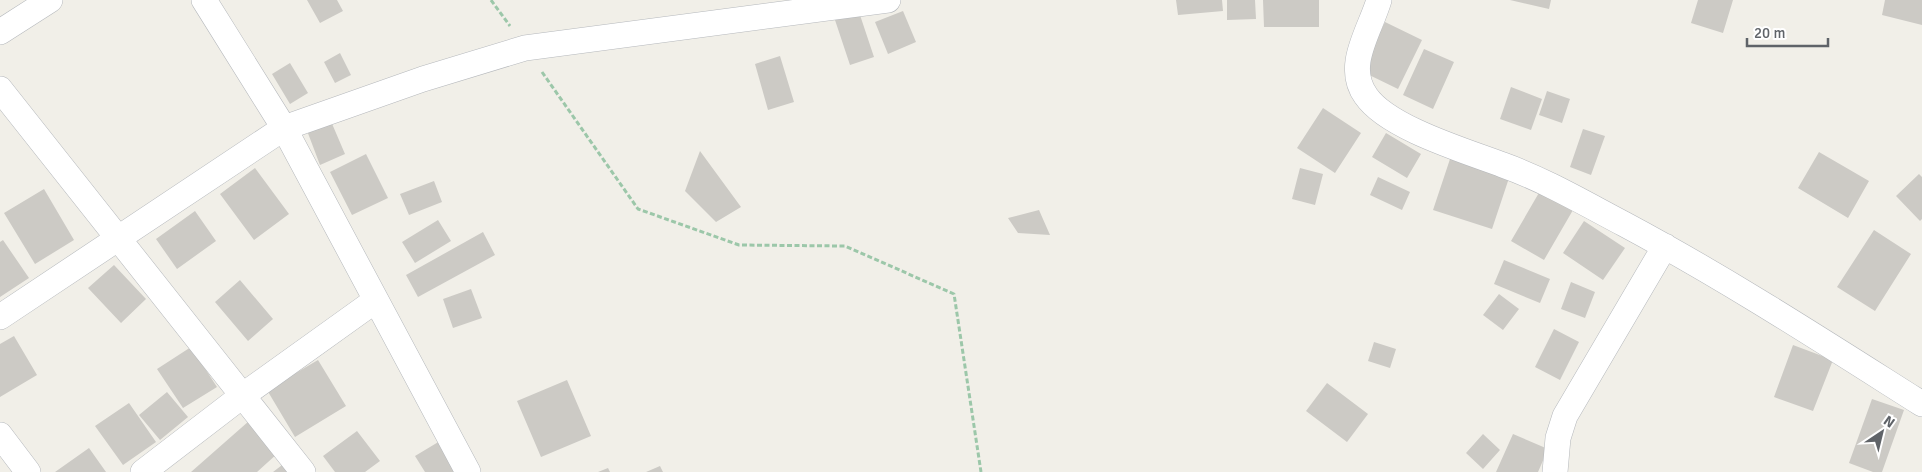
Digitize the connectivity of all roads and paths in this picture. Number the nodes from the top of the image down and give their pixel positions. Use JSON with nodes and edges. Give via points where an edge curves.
{"nodes":[{"id":1,"x":50,"y":0,"type":"edge"},
{"id":2,"x":204,"y":0,"type":"edge"},
{"id":3,"x":888,"y":0,"type":"edge"},
{"id":4,"x":1379,"y":0,"type":"edge"},
{"id":5,"x":0,"y":32,"type":"edge"},
{"id":6,"x":525,"y":48,"type":"junction"},
{"id":7,"x":0,"y":89,"type":"edge"},
{"id":8,"x":284,"y":128,"type":"junction"},
{"id":9,"x":119,"y":238,"type":"junction"},
{"id":10,"x":1665,"y":246,"type":"junction"},
{"id":11,"x":376,"y":300,"type":"junction"},
{"id":12,"x":0,"y":317,"type":"edge"},
{"id":13,"x":242,"y":396,"type":"junction"},
{"id":14,"x":1922,"y":404,"type":"edge"},
{"id":15,"x":0,"y":435,"type":"edge"},
{"id":16,"x":28,"y":472,"type":"edge"},
{"id":17,"x":143,"y":472,"type":"edge"},
{"id":18,"x":304,"y":472,"type":"edge"},
{"id":19,"x":468,"y":472,"type":"edge"},
{"id":20,"x":981,"y":472,"type":"edge"},
{"id":21,"x":1555,"y":472,"type":"edge"}],
"edges":[{"from":1,"to":5,"type":"street"},
{"from":2,"to":8,"type":"street"},
{"from":3,"to":6,"type":"street"},
{"from":4,"to":10,"type":"street","via":[[1357,59],[1358,82],[1366,97],[1390,118],[1432,139],[1529,174]]},
{"from":6,"to":8,"type":"street","via":[[423,79]]},
{"from":6,"to":20,"type":"path","via":[[638,209],[739,245],[845,246],[954,294]]},
{"from":7,"to":9,"type":"street"},
{"from":8,"to":9,"type":"street"},
{"from":8,"to":11,"type":"street"},
{"from":9,"to":12,"type":"street"},
{"from":9,"to":13,"type":"street"},
{"from":10,"to":14,"type":"street"},
{"from":10,"to":21,"type":"street","via":[[1565,416],[1558,438]]},
{"from":11,"to":13,"type":"street"},
{"from":11,"to":19,"type":"street"},
{"from":13,"to":17,"type":"street"},
{"from":13,"to":18,"type":"street"},
{"from":15,"to":16,"type":"street"}]}
